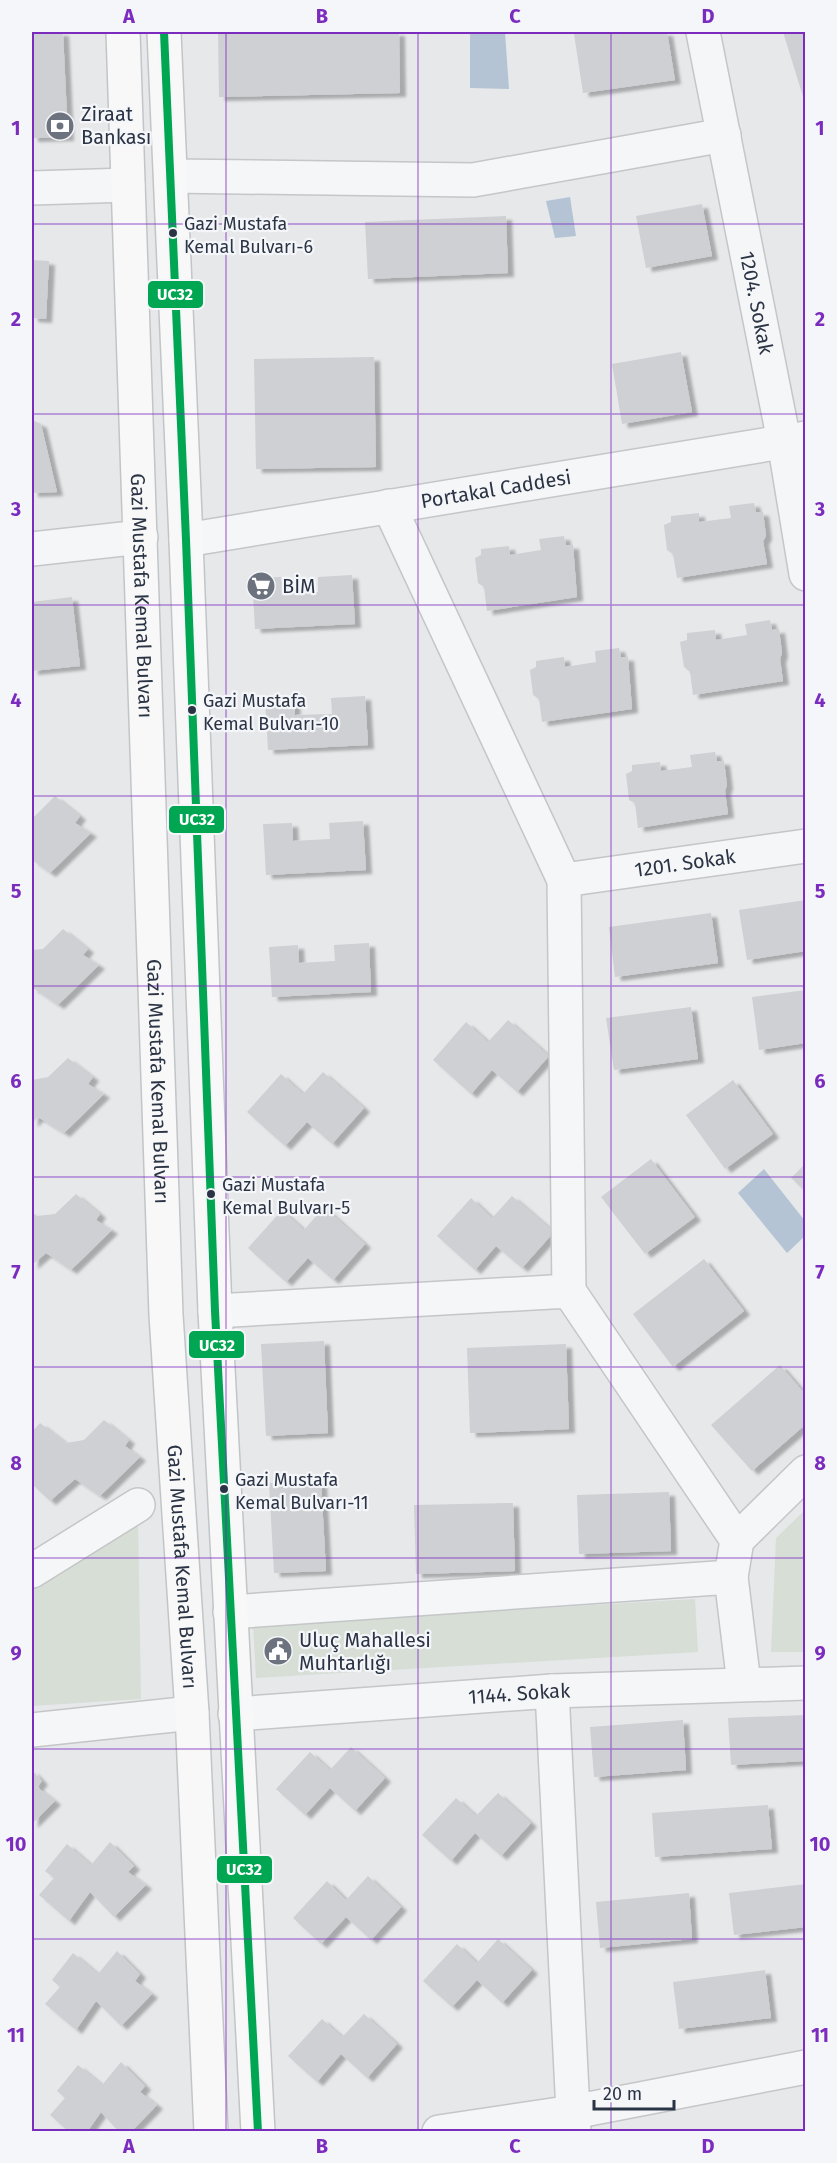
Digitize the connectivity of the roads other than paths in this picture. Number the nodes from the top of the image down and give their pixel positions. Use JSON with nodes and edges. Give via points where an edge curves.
{"nodes":[{"id":1,"x":123,"y":32,"type":"edge"},
{"id":2,"x":164,"y":32,"type":"edge"},
{"id":3,"x":703,"y":32,"type":"edge"},
{"id":4,"x":724,"y":135,"type":"junction"},
{"id":5,"x":171,"y":176,"type":"junction"},
{"id":6,"x":128,"y":185,"type":"junction"},
{"id":7,"x":32,"y":188,"type":"edge"},
{"id":8,"x":795,"y":440,"type":"edge"},
{"id":9,"x":389,"y":506,"type":"junction"},
{"id":10,"x":141,"y":537,"type":"junction"},
{"id":11,"x":186,"y":540,"type":"junction"},
{"id":12,"x":32,"y":549,"type":"edge"},
{"id":13,"x":806,"y":574,"type":"edge"},
{"id":14,"x":806,"y":846,"type":"edge"},
{"id":15,"x":564,"y":880,"type":"junction"},
{"id":16,"x":569,"y":1291,"type":"junction"},
{"id":17,"x":214,"y":1311,"type":"junction"},
{"id":18,"x":806,"y":1472,"type":"edge"},
{"id":19,"x":138,"y":1505,"type":"dead end"},
{"id":20,"x":737,"y":1540,"type":"junction"},
{"id":21,"x":32,"y":1571,"type":"edge"},
{"id":22,"x":732,"y":1577,"type":"junction"},
{"id":23,"x":230,"y":1612,"type":"junction"},
{"id":24,"x":806,"y":1683,"type":"edge"},
{"id":25,"x":744,"y":1684,"type":"junction"},
{"id":26,"x":552,"y":1691,"type":"junction"},
{"id":27,"x":192,"y":1713,"type":"junction"},
{"id":28,"x":235,"y":1714,"type":"junction"},
{"id":29,"x":32,"y":1730,"type":"edge"},
{"id":30,"x":806,"y":2067,"type":"edge"},
{"id":31,"x":573,"y":2122,"type":"edge"},
{"id":32,"x":211,"y":2132,"type":"edge"},
{"id":33,"x":258,"y":2132,"type":"edge"},
{"id":34,"x":439,"y":2132,"type":"edge"}],
"edges":[{"from":1,"to":6,"type":"main road","name":"Gazi Mustafa Kemal Bulvarı"},
{"from":2,"to":5,"type":"main road"},
{"from":3,"to":4,"type":"street","name":"1204. Sokak"},
{"from":4,"to":5,"type":"street","via":[[473,180]]},
{"from":4,"to":8,"type":"street","name":"1204. Sokak"},
{"from":5,"to":11,"type":"main road"},
{"from":6,"to":7,"type":"street"},
{"from":6,"to":10,"type":"main road","name":"Gazi Mustafa Kemal Bulvarı"},
{"from":8,"to":9,"type":"street","name":"Portakal Caddesi"},
{"from":8,"to":13,"type":"street","name":"1204. Sokak"},
{"from":9,"to":11,"type":"street","name":"Portakal Caddesi"},
{"from":9,"to":15,"type":"street"},
{"from":10,"to":12,"type":"street"},
{"from":10,"to":27,"type":"main road","name":"Gazi Mustafa Kemal Bulvarı","via":[[166,1315]]},
{"from":11,"to":17,"type":"main road"},
{"from":14,"to":15,"type":"street","name":"1201. Sokak"},
{"from":15,"to":16,"type":"street"},
{"from":16,"to":17,"type":"street"},
{"from":16,"to":20,"type":"street"},
{"from":17,"to":23,"type":"main road"},
{"from":18,"to":20,"type":"street"},
{"from":19,"to":21,"type":"street"},
{"from":20,"to":22,"type":"street"},
{"from":22,"to":23,"type":"street"},
{"from":22,"to":25,"type":"street"},
{"from":23,"to":28,"type":"main road"},
{"from":24,"to":25,"type":"street","name":"1144. Sokak"},
{"from":25,"to":26,"type":"street","name":"1144. Sokak"},
{"from":26,"to":28,"type":"street","name":"1144. Sokak"},
{"from":26,"to":31,"type":"street"},
{"from":27,"to":29,"type":"street"},
{"from":27,"to":32,"type":"main road","name":"Gazi Mustafa Kemal Bulvarı"},
{"from":28,"to":33,"type":"main road"},
{"from":30,"to":31,"type":"street"},
{"from":31,"to":34,"type":"street"}]}
